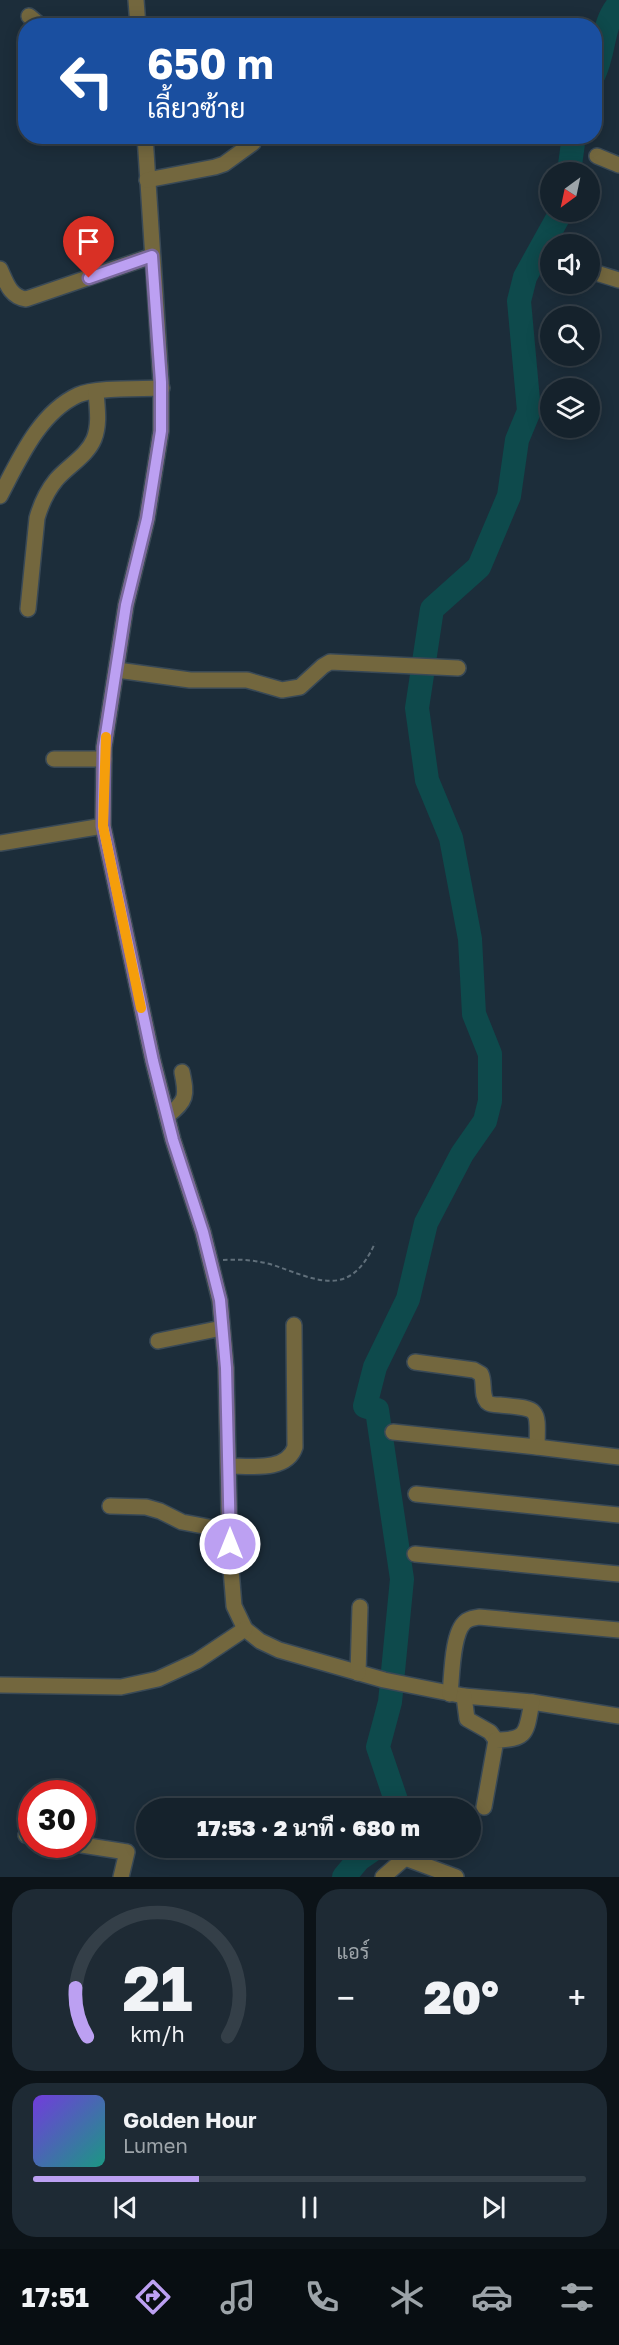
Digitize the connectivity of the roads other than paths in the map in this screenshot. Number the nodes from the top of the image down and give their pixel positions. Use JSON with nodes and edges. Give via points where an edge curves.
{"nodes":[{"id":1,"x":136,"y":0,"type":"edge"},
{"id":2,"x":137,"y":18,"type":"edge"},
{"id":3,"x":145,"y":144,"type":"edge"},
{"id":4,"x":252,"y":144,"type":"edge"},
{"id":5,"x":597,"y":156,"type":"dead end"},
{"id":6,"x":619,"y":165,"type":"edge"},
{"id":7,"x":147,"y":180,"type":"junction"},
{"id":8,"x":152,"y":256,"type":"junction"},
{"id":9,"x":0,"y":269,"type":"edge"},
{"id":10,"x":600,"y":274,"type":"edge"},
{"id":11,"x":619,"y":280,"type":"edge"},
{"id":12,"x":162,"y":388,"type":"junction"},
{"id":13,"x":96,"y":392,"type":"junction"},
{"id":14,"x":0,"y":496,"type":"edge"},
{"id":15,"x":28,"y":609,"type":"dead end"},
{"id":16,"x":458,"y":668,"type":"dead end"},
{"id":17,"x":117,"y":670,"type":"junction"},
{"id":18,"x":54,"y":759,"type":"dead end"},
{"id":19,"x":104,"y":759,"type":"junction"},
{"id":20,"x":103,"y":826,"type":"junction"},
{"id":21,"x":0,"y":843,"type":"edge"},
{"id":22,"x":182,"y":1072,"type":"dead end"},
{"id":23,"x":167,"y":1116,"type":"junction"},
{"id":24,"x":294,"y":1325,"type":"dead end"},
{"id":25,"x":222,"y":1328,"type":"junction"},
{"id":26,"x":158,"y":1341,"type":"dead end"},
{"id":27,"x":415,"y":1362,"type":"dead end"},
{"id":28,"x":393,"y":1432,"type":"dead end"},
{"id":29,"x":537,"y":1447,"type":"junction"},
{"id":30,"x":619,"y":1457,"type":"edge"},
{"id":31,"x":229,"y":1466,"type":"junction"},
{"id":32,"x":416,"y":1494,"type":"dead end"},
{"id":33,"x":110,"y":1506,"type":"dead end"},
{"id":34,"x":619,"y":1515,"type":"edge"},
{"id":35,"x":230,"y":1531,"type":"junction"},
{"id":36,"x":415,"y":1554,"type":"dead end"},
{"id":37,"x":619,"y":1574,"type":"edge"},
{"id":38,"x":360,"y":1607,"type":"dead end"},
{"id":39,"x":245,"y":1629,"type":"junction"},
{"id":40,"x":619,"y":1630,"type":"edge"},
{"id":41,"x":358,"y":1673,"type":"junction"},
{"id":42,"x":0,"y":1685,"type":"edge"},
{"id":43,"x":457,"y":1695,"type":"junction"},
{"id":44,"x":532,"y":1702,"type":"junction"},
{"id":45,"x":619,"y":1716,"type":"edge"},
{"id":46,"x":496,"y":1740,"type":"junction"},
{"id":47,"x":484,"y":1807,"type":"dead end"},
{"id":48,"x":96,"y":1847,"type":"edge"},
{"id":49,"x":121,"y":1877,"type":"edge"},
{"id":50,"x":383,"y":1877,"type":"edge"},
{"id":51,"x":456,"y":1877,"type":"edge"}],
"edges":[{"from":1,"to":2,"type":"street"},
{"from":3,"to":7,"type":"street"},
{"from":4,"to":7,"type":"street","via":[[220,166]]},
{"from":5,"to":6,"type":"street"},
{"from":7,"to":8,"type":"street"},
{"from":8,"to":9,"type":"street","via":[[26,299],[17,298]]},
{"from":8,"to":12,"type":"street"},
{"from":10,"to":11,"type":"street"},
{"from":12,"to":13,"type":"street"},
{"from":12,"to":17,"type":"street","via":[[161,431],[147,519],[126,605]]},
{"from":13,"to":14,"type":"street","via":[[80,394],[39,428]]},
{"from":13,"to":15,"type":"street","via":[[98,424],[92,443],[56,480],[40,506]]},
{"from":16,"to":17,"type":"street","via":[[330,662],[300,687],[282,690],[247,680],[190,680]]},
{"from":17,"to":19,"type":"street"},
{"from":18,"to":19,"type":"street"},
{"from":19,"to":20,"type":"street"},
{"from":20,"to":21,"type":"street"},
{"from":20,"to":23,"type":"street"},
{"from":22,"to":23,"type":"street","via":[[185,1096]]},
{"from":23,"to":25,"type":"street","via":[[211,1260]]},
{"from":24,"to":31,"type":"street","via":[[292,1456],[282,1463]]},
{"from":25,"to":26,"type":"street"},
{"from":25,"to":31,"type":"street"},
{"from":27,"to":29,"type":"street","via":[[482,1374],[486,1401],[535,1412]]},
{"from":28,"to":29,"type":"street"},
{"from":29,"to":30,"type":"street"},
{"from":31,"to":35,"type":"street"},
{"from":32,"to":34,"type":"street"},
{"from":33,"to":35,"type":"street","via":[[146,1507],[182,1521]]},
{"from":35,"to":39,"type":"street","via":[[234,1606]]},
{"from":36,"to":37,"type":"street"},
{"from":38,"to":41,"type":"street"},
{"from":39,"to":41,"type":"street","via":[[279,1650]]},
{"from":39,"to":42,"type":"street","via":[[197,1661],[149,1681],[121,1687]]},
{"from":40,"to":43,"type":"street","via":[[471,1618],[459,1630],[455,1646]]},
{"from":41,"to":43,"type":"street"},
{"from":43,"to":44,"type":"street"},
{"from":43,"to":46,"type":"street","via":[[467,1719]]},
{"from":44,"to":45,"type":"street"},
{"from":44,"to":46,"type":"street","via":[[521,1737]]},
{"from":46,"to":47,"type":"street"},
{"from":48,"to":49,"type":"street","via":[[127,1852]]},
{"from":50,"to":51,"type":"street","via":[[405,1858]]}]}
